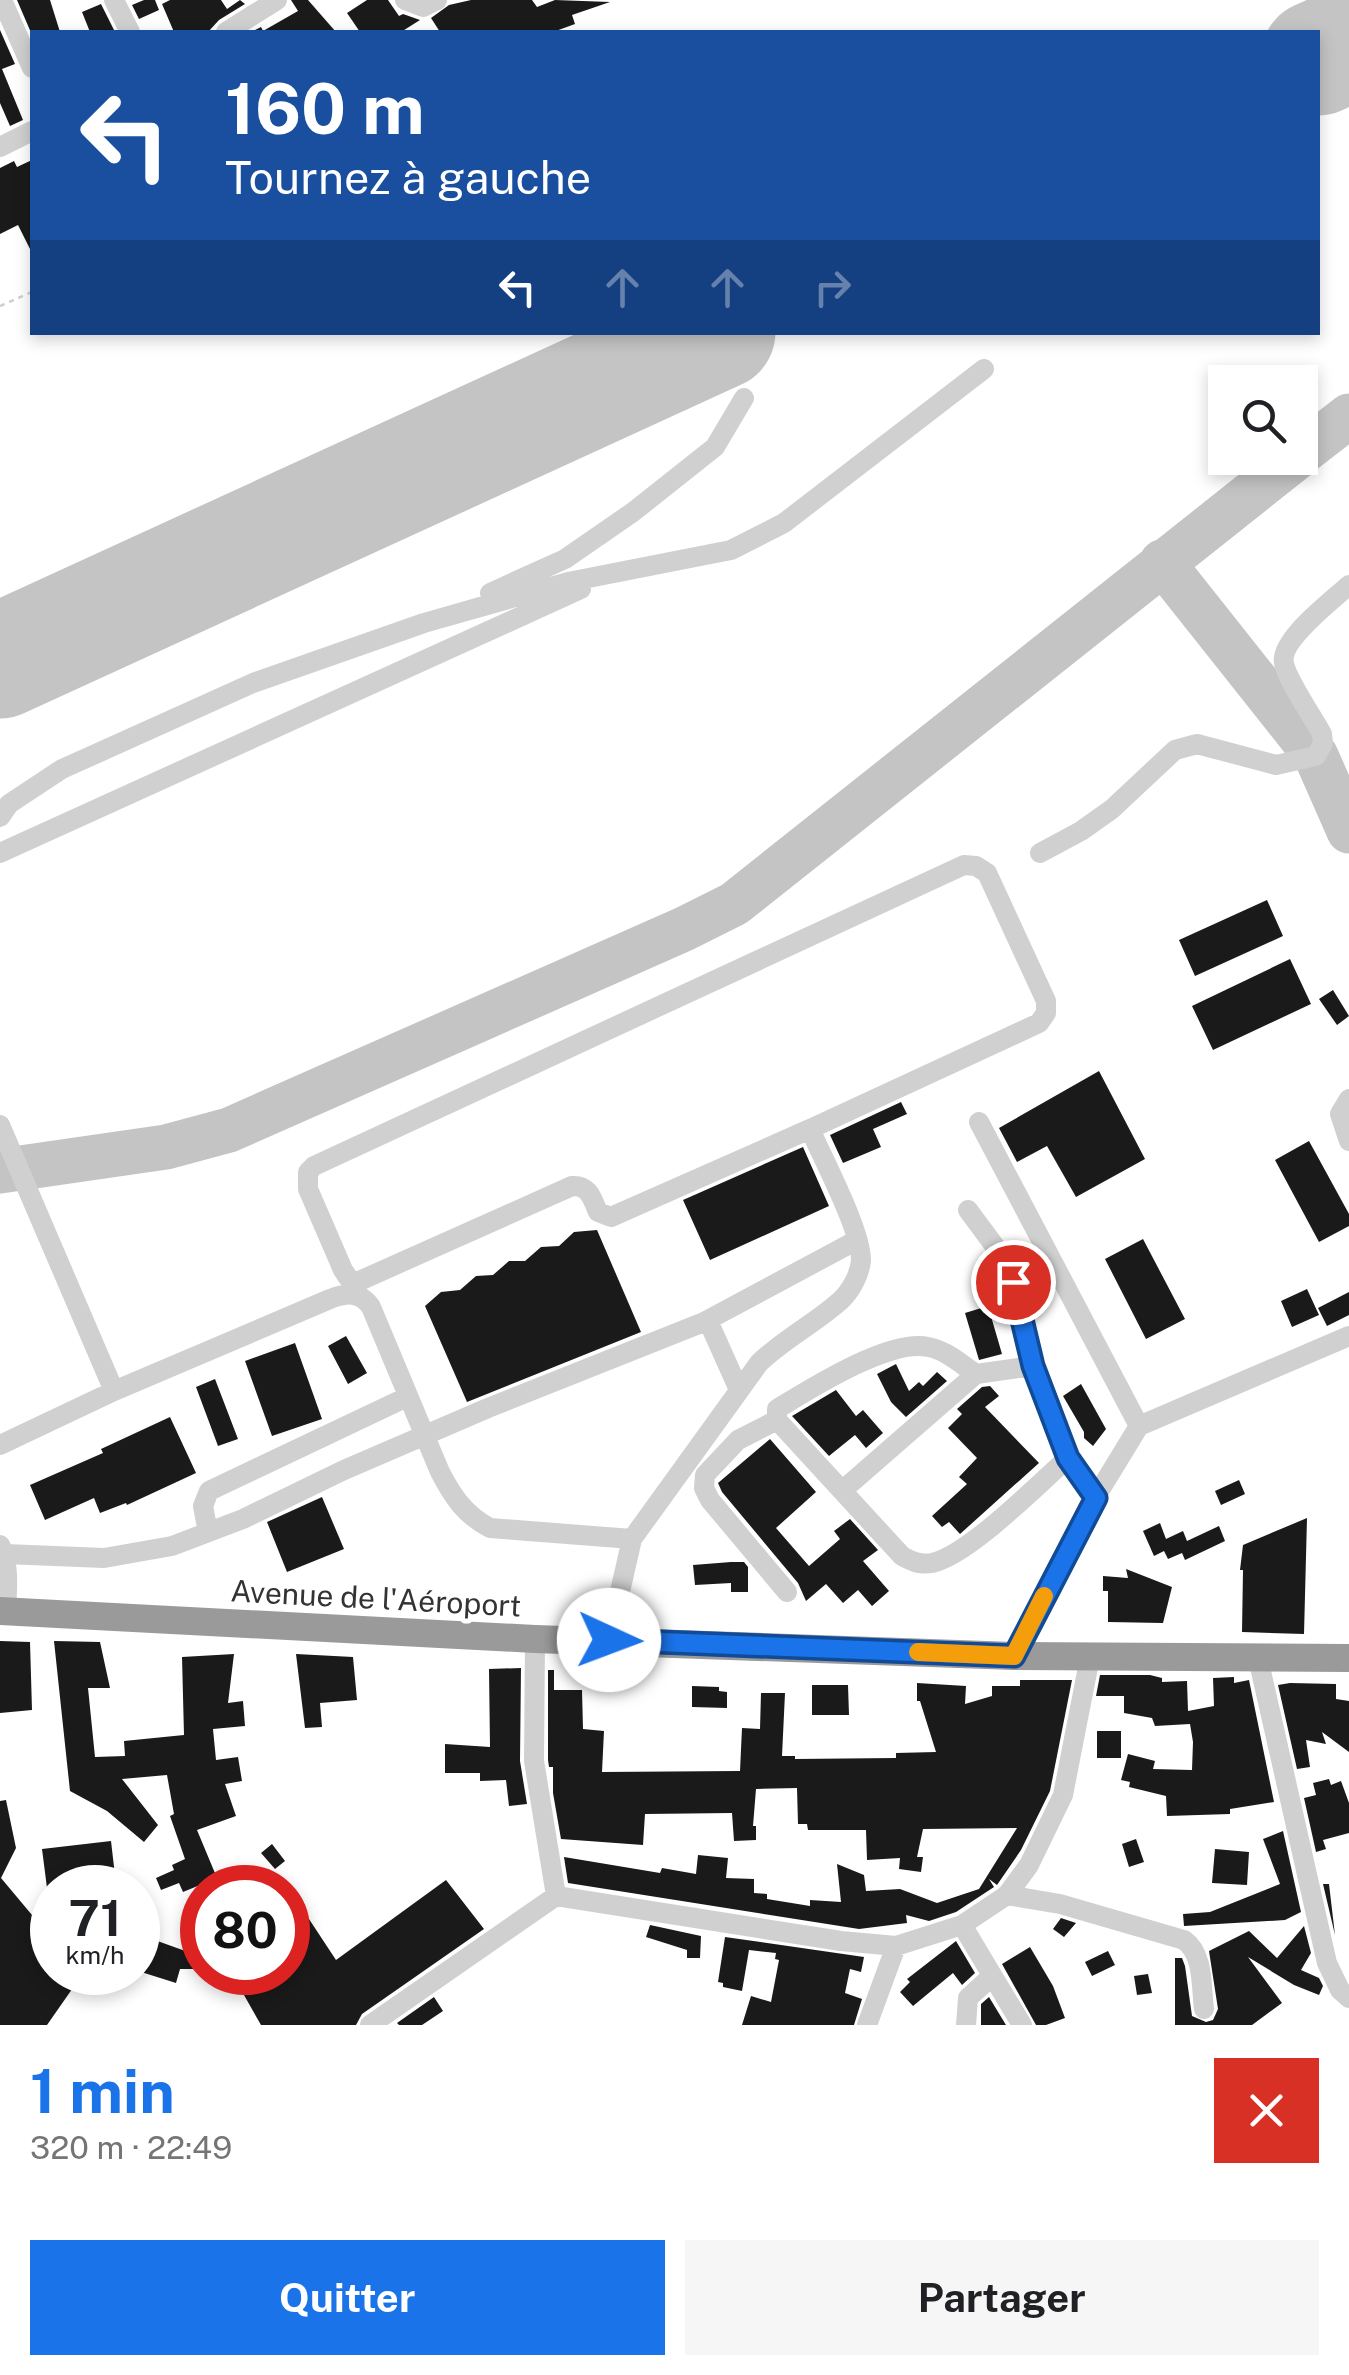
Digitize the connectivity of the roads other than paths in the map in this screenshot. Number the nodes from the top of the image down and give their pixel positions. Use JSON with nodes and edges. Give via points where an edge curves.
{"nodes":[{"id":1,"x":2,"y":0,"type":"edge"},
{"id":2,"x":114,"y":0,"type":"edge"},
{"id":3,"x":405,"y":0,"type":"edge"},
{"id":4,"x":438,"y":0,"type":"edge"},
{"id":5,"x":264,"y":4,"type":"edge"},
{"id":6,"x":129,"y":30,"type":"edge"},
{"id":7,"x":229,"y":30,"type":"edge"},
{"id":8,"x":30,"y":63,"type":"edge"},
{"id":9,"x":30,"y":132,"type":"edge"},
{"id":10,"x":0,"y":146,"type":"edge"},
{"id":11,"x":984,"y":369,"type":"dead end"},
{"id":12,"x":744,"y":398,"type":"dead end"},
{"id":13,"x":610,"y":576,"type":"junction"},
{"id":14,"x":1349,"y":585,"type":"edge"},
{"id":15,"x":424,"y":623,"type":"junction"},
{"id":16,"x":0,"y":817,"type":"edge"},
{"id":17,"x":0,"y":853,"type":"edge"},
{"id":18,"x":1040,"y":853,"type":"dead end"},
{"id":19,"x":1349,"y":1099,"type":"edge"},
{"id":20,"x":979,"y":1122,"type":"dead end"},
{"id":21,"x":0,"y":1126,"type":"edge"},
{"id":22,"x":810,"y":1129,"type":"junction"},
{"id":23,"x":1349,"y":1140,"type":"edge"},
{"id":24,"x":968,"y":1210,"type":"dead end"},
{"id":25,"x":857,"y":1240,"type":"junction"},
{"id":26,"x":704,"y":1322,"type":"junction"},
{"id":27,"x":1349,"y":1336,"type":"edge"},
{"id":28,"x":1033,"y":1366,"type":"junction"},
{"id":29,"x":976,"y":1374,"type":"junction"},
{"id":30,"x":739,"y":1390,"type":"junction"},
{"id":31,"x":114,"y":1391,"type":"junction"},
{"id":32,"x":407,"y":1397,"type":"junction"},
{"id":33,"x":777,"y":1420,"type":"junction"},
{"id":34,"x":1140,"y":1426,"type":"junction"},
{"id":35,"x":426,"y":1436,"type":"junction"},
{"id":36,"x":0,"y":1445,"type":"edge"},
{"id":37,"x":1068,"y":1458,"type":"junction"},
{"id":38,"x":844,"y":1489,"type":"junction"},
{"id":39,"x":1096,"y":1498,"type":"junction"},
{"id":40,"x":208,"y":1532,"type":"junction"},
{"id":41,"x":632,"y":1539,"type":"junction"},
{"id":42,"x":2,"y":1549,"type":"edge"},
{"id":43,"x":788,"y":1592,"type":"dead end"},
{"id":44,"x":3,"y":1611,"type":"edge"},
{"id":45,"x":535,"y":1640,"type":"junction"},
{"id":46,"x":609,"y":1640,"type":"junction"},
{"id":47,"x":1014,"y":1656,"type":"junction"},
{"id":48,"x":1090,"y":1656,"type":"junction"},
{"id":49,"x":1258,"y":1658,"type":"junction"},
{"id":50,"x":1349,"y":1658,"type":"edge"},
{"id":51,"x":1006,"y":1895,"type":"junction"},
{"id":52,"x":556,"y":1896,"type":"junction"},
{"id":53,"x":962,"y":1925,"type":"junction"},
{"id":54,"x":896,"y":1946,"type":"junction"},
{"id":55,"x":991,"y":1978,"type":"junction"},
{"id":56,"x":1349,"y":1998,"type":"edge"},
{"id":57,"x":1204,"y":2009,"type":"dead end"},
{"id":58,"x":370,"y":2025,"type":"edge"},
{"id":59,"x":867,"y":2025,"type":"edge"},
{"id":60,"x":966,"y":2025,"type":"edge"},
{"id":61,"x":1022,"y":2025,"type":"edge"}],
"edges":[{"from":1,"to":8,"type":"street"},
{"from":2,"to":6,"type":"street"},
{"from":3,"to":4,"type":"street","via":[[423,7]]},
{"from":5,"to":7,"type":"street"},
{"from":9,"to":10,"type":"street"},
{"from":11,"to":13,"type":"street","via":[[784,522],[731,550]]},
{"from":12,"to":15,"type":"street","via":[[715,447],[633,512],[565,559]]},
{"from":13,"to":15,"type":"street"},
{"from":13,"to":17,"type":"street"},
{"from":14,"to":18,"type":"street","via":[[1297,634],[1283,663],[1322,734],[1316,756],[1276,765],[1197,744],[1175,750],[1112,808]]},
{"from":15,"to":16,"type":"street","via":[[253,683],[62,769],[8,804]]},
{"from":19,"to":23,"type":"street","via":[[1340,1114]]},
{"from":20,"to":34,"type":"street"},
{"from":21,"to":31,"type":"street"},
{"from":22,"to":22,"type":"street","via":[[611,1217],[598,1212],[588,1190],[572,1186],[357,1282],[344,1270],[306,1182],[314,1166],[964,866],[987,873],[1046,1013],[1039,1023]]},
{"from":22,"to":25,"type":"street"},
{"from":24,"to":28,"type":"street","via":[[1004,1260]]},
{"from":25,"to":26,"type":"street"},
{"from":25,"to":30,"type":"street","via":[[857,1276],[841,1300],[780,1343]]},
{"from":26,"to":30,"type":"street"},
{"from":26,"to":35,"type":"street"},
{"from":27,"to":34,"type":"street"},
{"from":28,"to":29,"type":"street"},
{"from":28,"to":37,"type":"street"},
{"from":29,"to":33,"type":"street","via":[[944,1352],[917,1345],[824,1380],[777,1409]]},
{"from":29,"to":38,"type":"street"},
{"from":30,"to":41,"type":"street"},
{"from":31,"to":32,"type":"street","via":[[344,1294],[365,1298],[371,1307]]},
{"from":31,"to":36,"type":"street"},
{"from":32,"to":35,"type":"street"},
{"from":32,"to":40,"type":"street","via":[[209,1492],[203,1506]]},
{"from":33,"to":38,"type":"street"},
{"from":33,"to":43,"type":"street","via":[[738,1440],[705,1475],[704,1488]]},
{"from":34,"to":39,"type":"street"},
{"from":35,"to":40,"type":"street"},
{"from":35,"to":41,"type":"street","via":[[454,1498],[490,1528]]},
{"from":37,"to":38,"type":"street","via":[[991,1525],[934,1562],[916,1564],[902,1556]]},
{"from":37,"to":39,"type":"street"},
{"from":39,"to":47,"type":"street"},
{"from":40,"to":42,"type":"street","via":[[104,1558]]},
{"from":41,"to":46,"type":"street"},
{"from":42,"to":44,"type":"street"},
{"from":44,"to":45,"type":"highway","name":"Avenue de l'Aéroport"},
{"from":45,"to":46,"type":"highway","name":"Avenue de l'Aéroport"},
{"from":45,"to":52,"type":"street","via":[[534,1761]]},
{"from":46,"to":47,"type":"highway","name":"Avenue de l'Aéroport"},
{"from":47,"to":48,"type":"highway","name":"Avenue de l'Aéroport"},
{"from":48,"to":49,"type":"highway","name":"Avenue de l'Aéroport"},
{"from":48,"to":51,"type":"street","via":[[1063,1795],[1030,1865]]},
{"from":49,"to":50,"type":"highway","name":"Avenue de l'Aéroport"},
{"from":49,"to":56,"type":"street","via":[[1327,1963]]},
{"from":51,"to":53,"type":"street"},
{"from":51,"to":57,"type":"street","via":[[1184,1940],[1199,1962]]},
{"from":52,"to":54,"type":"street"},
{"from":52,"to":58,"type":"street"},
{"from":53,"to":54,"type":"street"},
{"from":53,"to":55,"type":"street"},
{"from":54,"to":59,"type":"street"},
{"from":55,"to":60,"type":"street","via":[[968,1998]]},
{"from":55,"to":61,"type":"street"}]}
